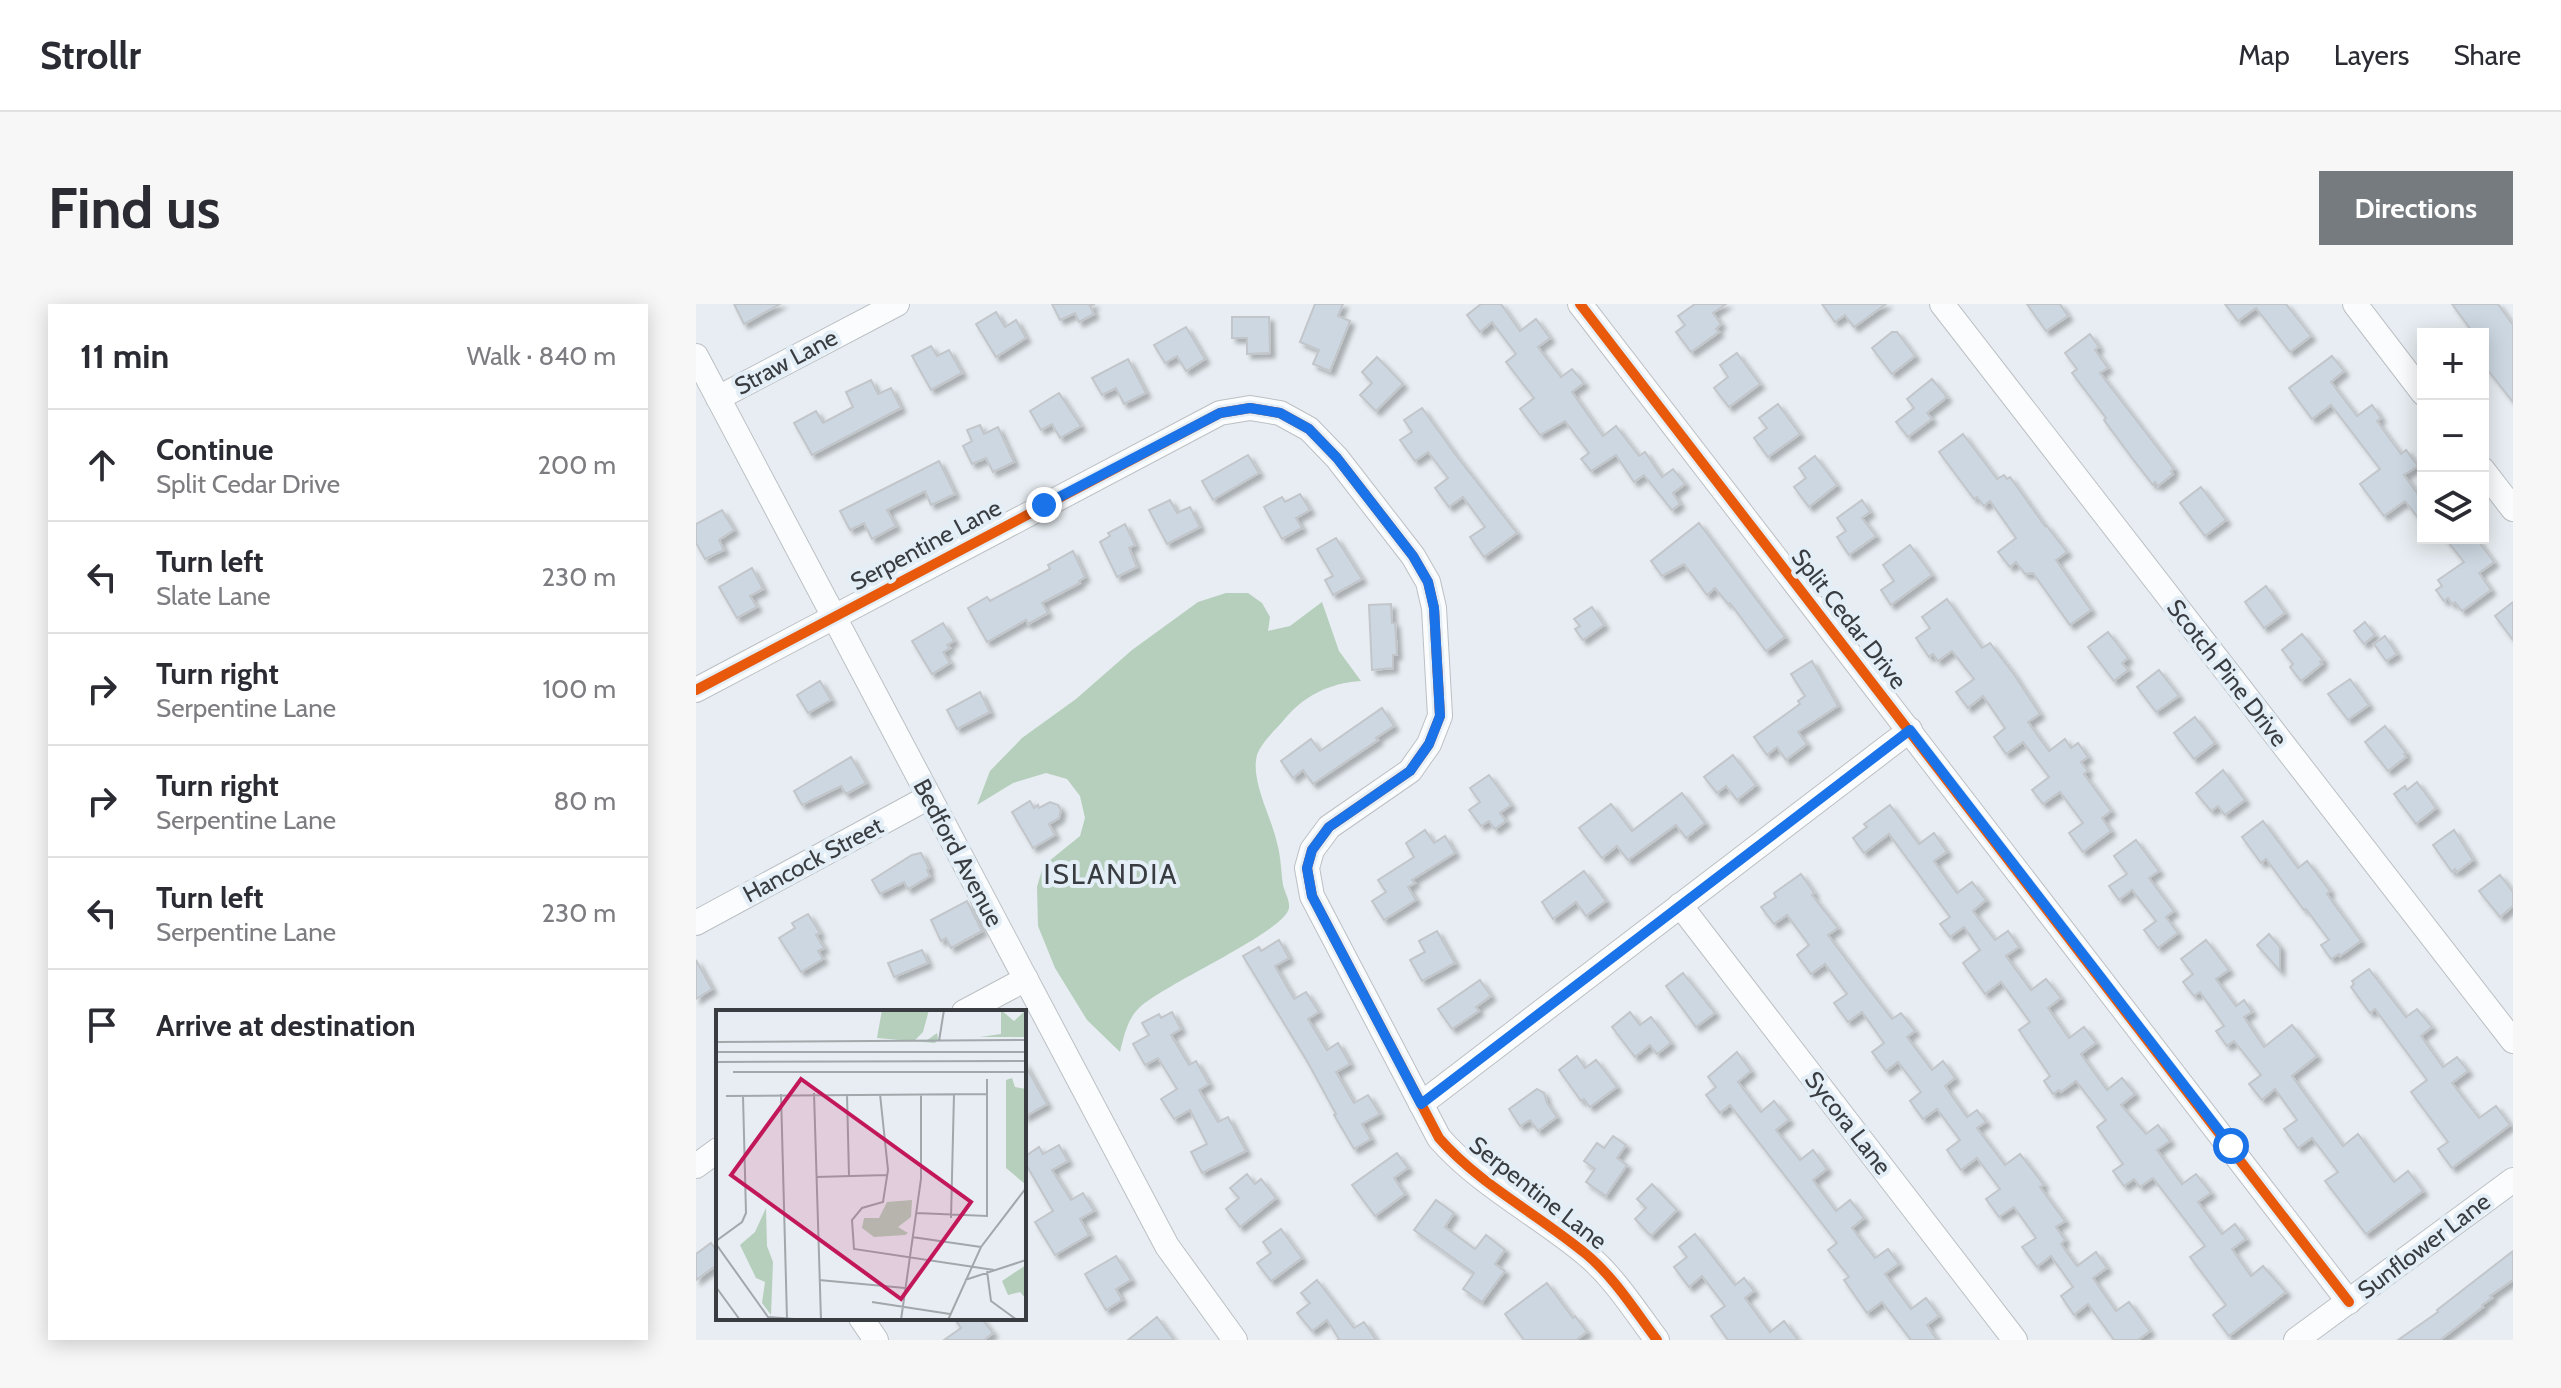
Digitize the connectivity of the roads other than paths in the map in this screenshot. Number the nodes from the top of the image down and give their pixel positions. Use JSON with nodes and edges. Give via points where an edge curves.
{"nodes":[{"id":1,"x":897,"y":304,"type":"edge"},
{"id":2,"x":1580,"y":304,"type":"edge"},
{"id":3,"x":1942,"y":304,"type":"edge"},
{"id":4,"x":2355,"y":304,"type":"edge"},
{"id":5,"x":696,"y":356,"type":"edge"},
{"id":6,"x":2417,"y":385,"type":"edge"},
{"id":7,"x":718,"y":398,"type":"junction"},
{"id":8,"x":2485,"y":472,"type":"edge"},
{"id":9,"x":2513,"y":509,"type":"edge"},
{"id":10,"x":833,"y":616,"type":"junction"},
{"id":11,"x":696,"y":690,"type":"edge"},
{"id":12,"x":1910,"y":730,"type":"junction"},
{"id":13,"x":929,"y":797,"type":"junction"},
{"id":14,"x":1680,"y":905,"type":"junction"},
{"id":15,"x":696,"y":923,"type":"edge"},
{"id":16,"x":1026,"y":979,"type":"junction"},
{"id":17,"x":968,"y":1010,"type":"edge"},
{"id":18,"x":2513,"y":1041,"type":"edge"},
{"id":19,"x":1421,"y":1104,"type":"junction"},
{"id":20,"x":716,"y":1151,"type":"edge"},
{"id":21,"x":696,"y":1166,"type":"edge"},
{"id":22,"x":2513,"y":1180,"type":"edge"},
{"id":23,"x":2349,"y":1302,"type":"junction"},
{"id":24,"x":862,"y":1320,"type":"edge"},
{"id":25,"x":876,"y":1340,"type":"edge"},
{"id":26,"x":1235,"y":1340,"type":"edge"},
{"id":27,"x":1657,"y":1340,"type":"edge"},
{"id":28,"x":2015,"y":1340,"type":"edge"},
{"id":29,"x":2296,"y":1340,"type":"edge"}],
"edges":[{"from":1,"to":7,"type":"street","name":"Straw Lane"},
{"from":2,"to":12,"type":"street","name":"Split Cedar Drive"},
{"from":3,"to":18,"type":"street","name":"Scotch Pine Drive"},
{"from":4,"to":6,"type":"street"},
{"from":5,"to":7,"type":"street","name":"Bedford Avenue"},
{"from":7,"to":10,"type":"street","name":"Bedford Avenue"},
{"from":8,"to":9,"type":"street"},
{"from":10,"to":11,"type":"street","name":"Serpentine Lane"},
{"from":10,"to":13,"type":"street","name":"Bedford Avenue"},
{"from":10,"to":19,"type":"street","name":"Serpentine Lane","via":[[1220,413],[1250,408],[1280,413],[1309,429],[1413,556],[1428,582],[1434,608],[1440,716],[1429,744],[1410,771],[1329,827],[1312,850],[1307,868],[1312,896]]},
{"from":12,"to":14,"type":"street"},
{"from":12,"to":23,"type":"street","name":"Split Cedar Drive"},
{"from":13,"to":15,"type":"street","name":"Hancock Street"},
{"from":13,"to":16,"type":"street","name":"Bedford Avenue"},
{"from":14,"to":19,"type":"street"},
{"from":14,"to":28,"type":"street","name":"Sycora Lane"},
{"from":16,"to":17,"type":"street"},
{"from":16,"to":26,"type":"street","name":"Bedford Avenue","via":[[1167,1246]]},
{"from":19,"to":27,"type":"street","name":"Serpentine Lane","via":[[1459,1161],[1587,1255],[1612,1279]]},
{"from":20,"to":21,"type":"street"},
{"from":22,"to":23,"type":"street","name":"Sunflower Lane"},
{"from":23,"to":29,"type":"street","name":"Sunflower Lane"},
{"from":24,"to":25,"type":"street"}]}
